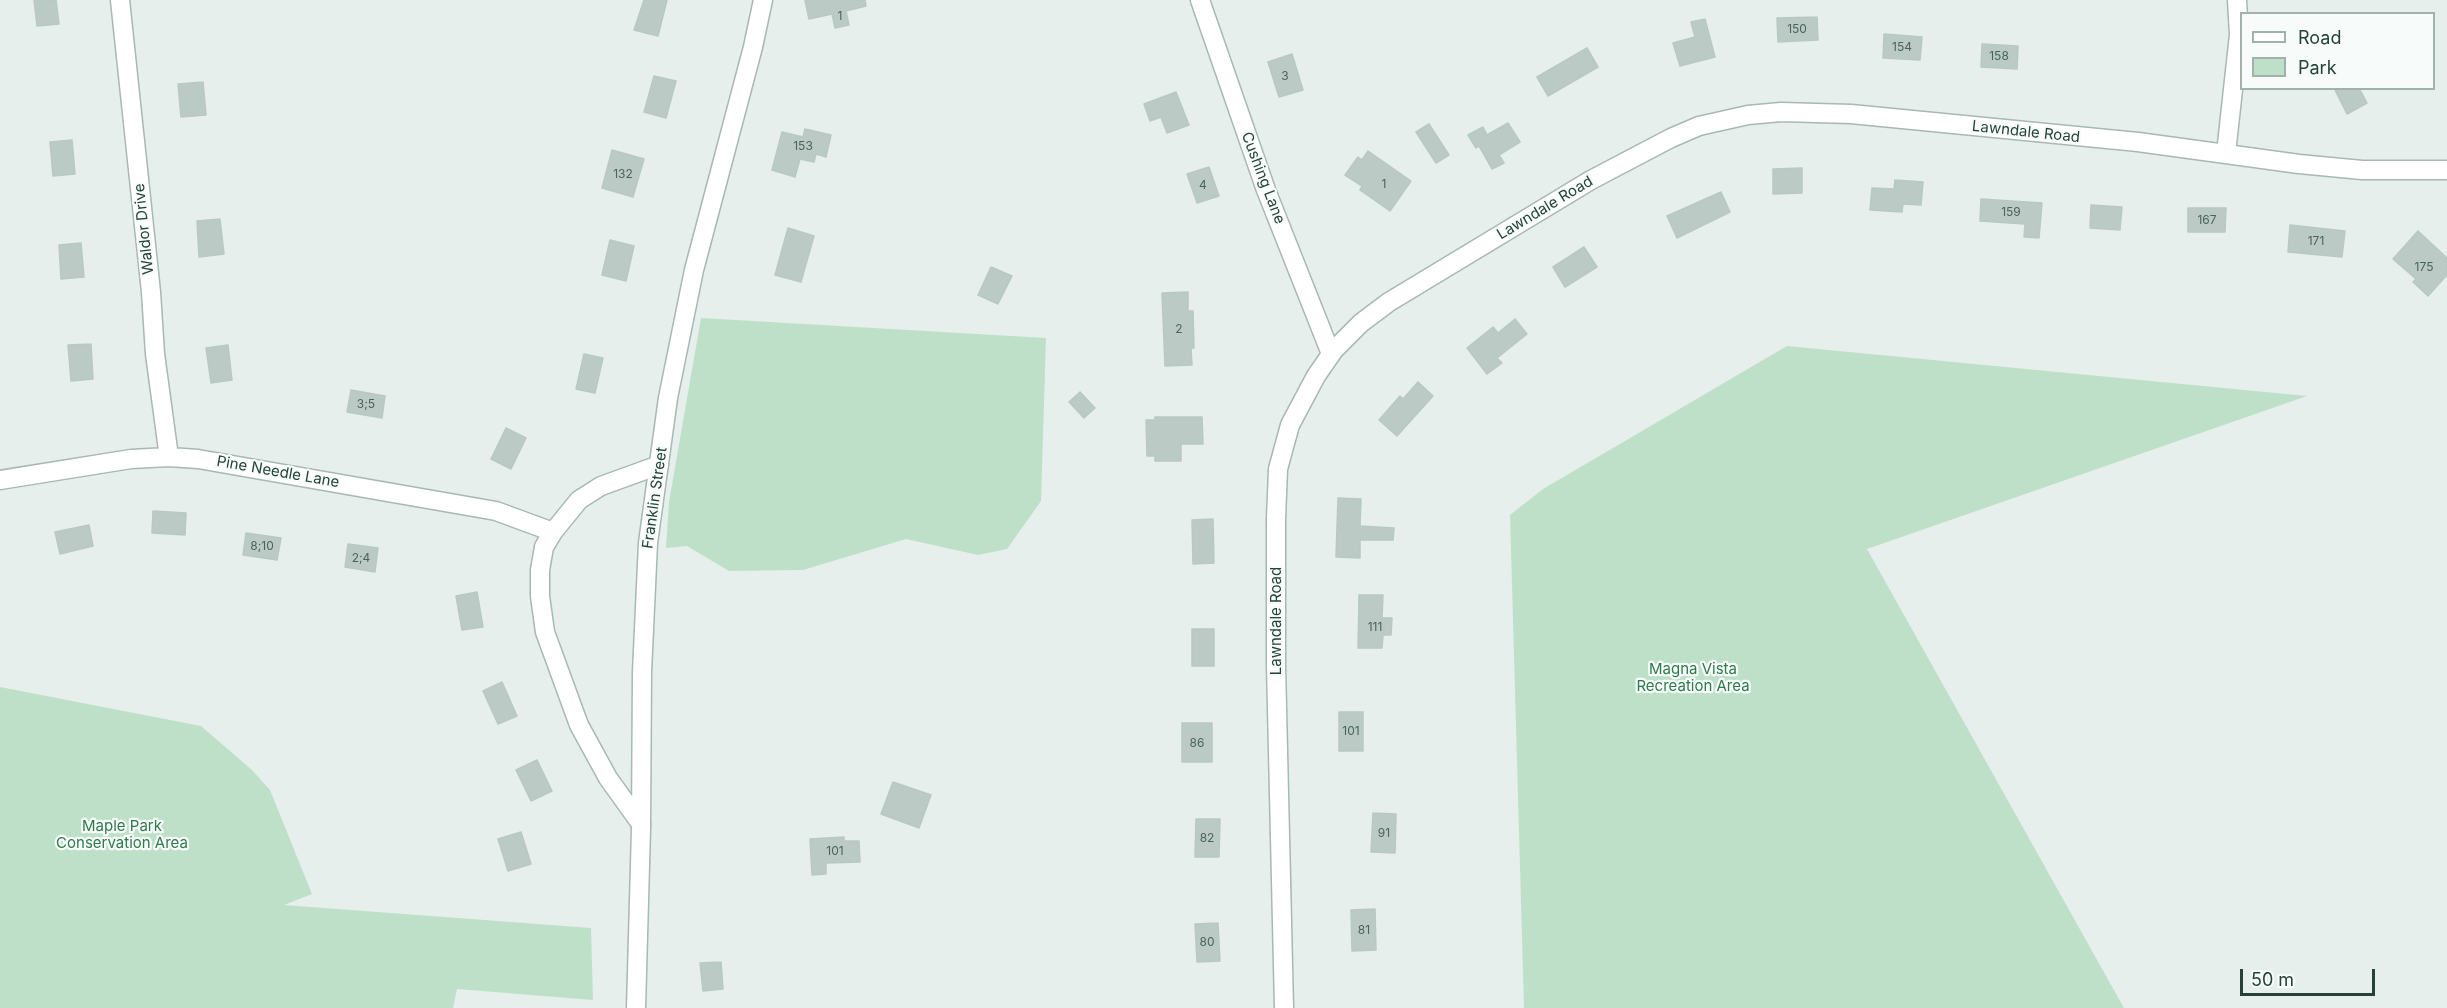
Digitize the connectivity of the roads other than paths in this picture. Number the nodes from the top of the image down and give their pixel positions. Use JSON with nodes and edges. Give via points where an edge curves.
{"nodes":[{"id":1,"x":120,"y":0,"type":"edge"},
{"id":2,"x":763,"y":0,"type":"edge"},
{"id":3,"x":1200,"y":0,"type":"edge"},
{"id":4,"x":2237,"y":0,"type":"edge"},
{"id":5,"x":2226,"y":153,"type":"junction"},
{"id":6,"x":2447,"y":170,"type":"edge"},
{"id":7,"x":1331,"y":354,"type":"junction"},
{"id":8,"x":169,"y":457,"type":"junction"},
{"id":9,"x":659,"y":465,"type":"junction"},
{"id":10,"x":0,"y":480,"type":"edge"},
{"id":11,"x":553,"y":532,"type":"junction"},
{"id":12,"x":641,"y":824,"type":"junction"},
{"id":13,"x":636,"y":1008,"type":"edge"},
{"id":14,"x":1284,"y":1008,"type":"edge"}],
"edges":[{"from":1,"to":8,"type":"street","name":"Waldor Drive","via":[[154,354]]},
{"from":2,"to":9,"type":"street","name":"Franklin Street","via":[[694,270]]},
{"from":3,"to":7,"type":"street","name":"Cushing Lane","via":[[1266,190]]},
{"from":4,"to":5,"type":"street","via":[[2239,35]]},
{"from":5,"to":6,"type":"street","name":"Lawndale Road","via":[[2362,170]]},
{"from":5,"to":7,"type":"street","name":"Lawndale Road","via":[[1851,114],[1748,115],[1671,138],[1592,180],[1420,282],[1361,323]]},
{"from":7,"to":14,"type":"street","name":"Lawndale Road","via":[[1290,425],[1278,469],[1276,665]]},
{"from":8,"to":10,"type":"street","name":"Pine Needle Lane","via":[[132,459]]},
{"from":8,"to":11,"type":"street","name":"Pine Needle Lane","via":[[237,465],[496,511]]},
{"from":9,"to":11,"type":"street","via":[[601,486],[579,500]]},
{"from":9,"to":12,"type":"street","name":"Franklin Street","via":[[644,604]]},
{"from":11,"to":12,"type":"street","via":[[544,547],[540,570],[545,632],[579,726],[608,778]]},
{"from":12,"to":13,"type":"street","name":"Franklin Street"}]}
